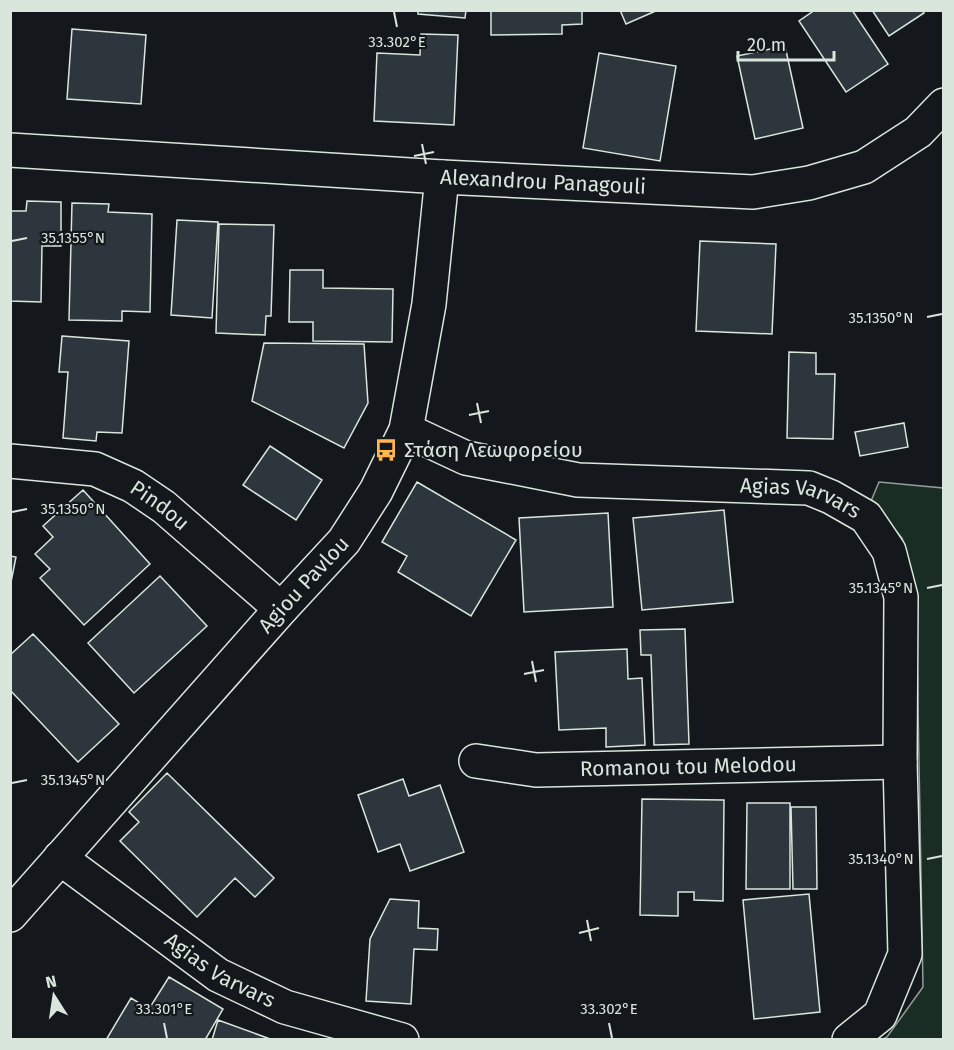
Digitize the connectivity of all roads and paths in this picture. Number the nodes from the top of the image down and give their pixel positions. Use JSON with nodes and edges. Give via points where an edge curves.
{"nodes":[{"id":1,"x":944,"y":105,"type":"edge"},
{"id":2,"x":10,"y":150,"type":"edge"},
{"id":3,"x":442,"y":177,"type":"junction"},
{"id":4,"x":406,"y":430,"type":"junction"},
{"id":5,"x":10,"y":460,"type":"edge"},
{"id":6,"x":281,"y":609,"type":"junction"},
{"id":7,"x":476,"y":761,"type":"dead end"},
{"id":8,"x":900,"y":762,"type":"junction"},
{"id":9,"x":60,"y":858,"type":"junction"},
{"id":10,"x":10,"y":915,"type":"edge"},
{"id":11,"x":402,"y":1040,"type":"edge"},
{"id":12,"x":849,"y":1040,"type":"edge"}],
"edges":[{"from":1,"to":3,"type":"street","name":"Alexandrou Panagouli","via":[[918,132],[864,167],[809,183],[753,192]]},
{"from":2,"to":3,"type":"street","name":"Alexandrou Panagouli"},
{"from":3,"to":4,"type":"street","name":"Agiou Pavlou","via":[[429,304]]},
{"from":4,"to":6,"type":"street","name":"Agiou Pavlou","via":[[376,491],[344,542]]},
{"from":4,"to":8,"type":"street","name":"Agias Varvars","via":[[466,458],[578,480],[809,488],[867,517],[889,551],[901,597]]},
{"from":5,"to":6,"type":"street","name":"Pindou","via":[[95,469],[133,486],[164,507]]},
{"from":6,"to":9,"type":"street","name":"Agiou Pavlou"},
{"from":7,"to":8,"type":"street","name":"Romanou tou Melodou","via":[[536,770]]},
{"from":8,"to":12,"type":"street","name":"Agias Varvars","via":[[905,954],[880,1015]]},
{"from":9,"to":10,"type":"street","name":"Agiou Pavlou"},
{"from":9,"to":11,"type":"street","name":"Agias Varvars","via":[[218,975],[285,1007]]}]}
